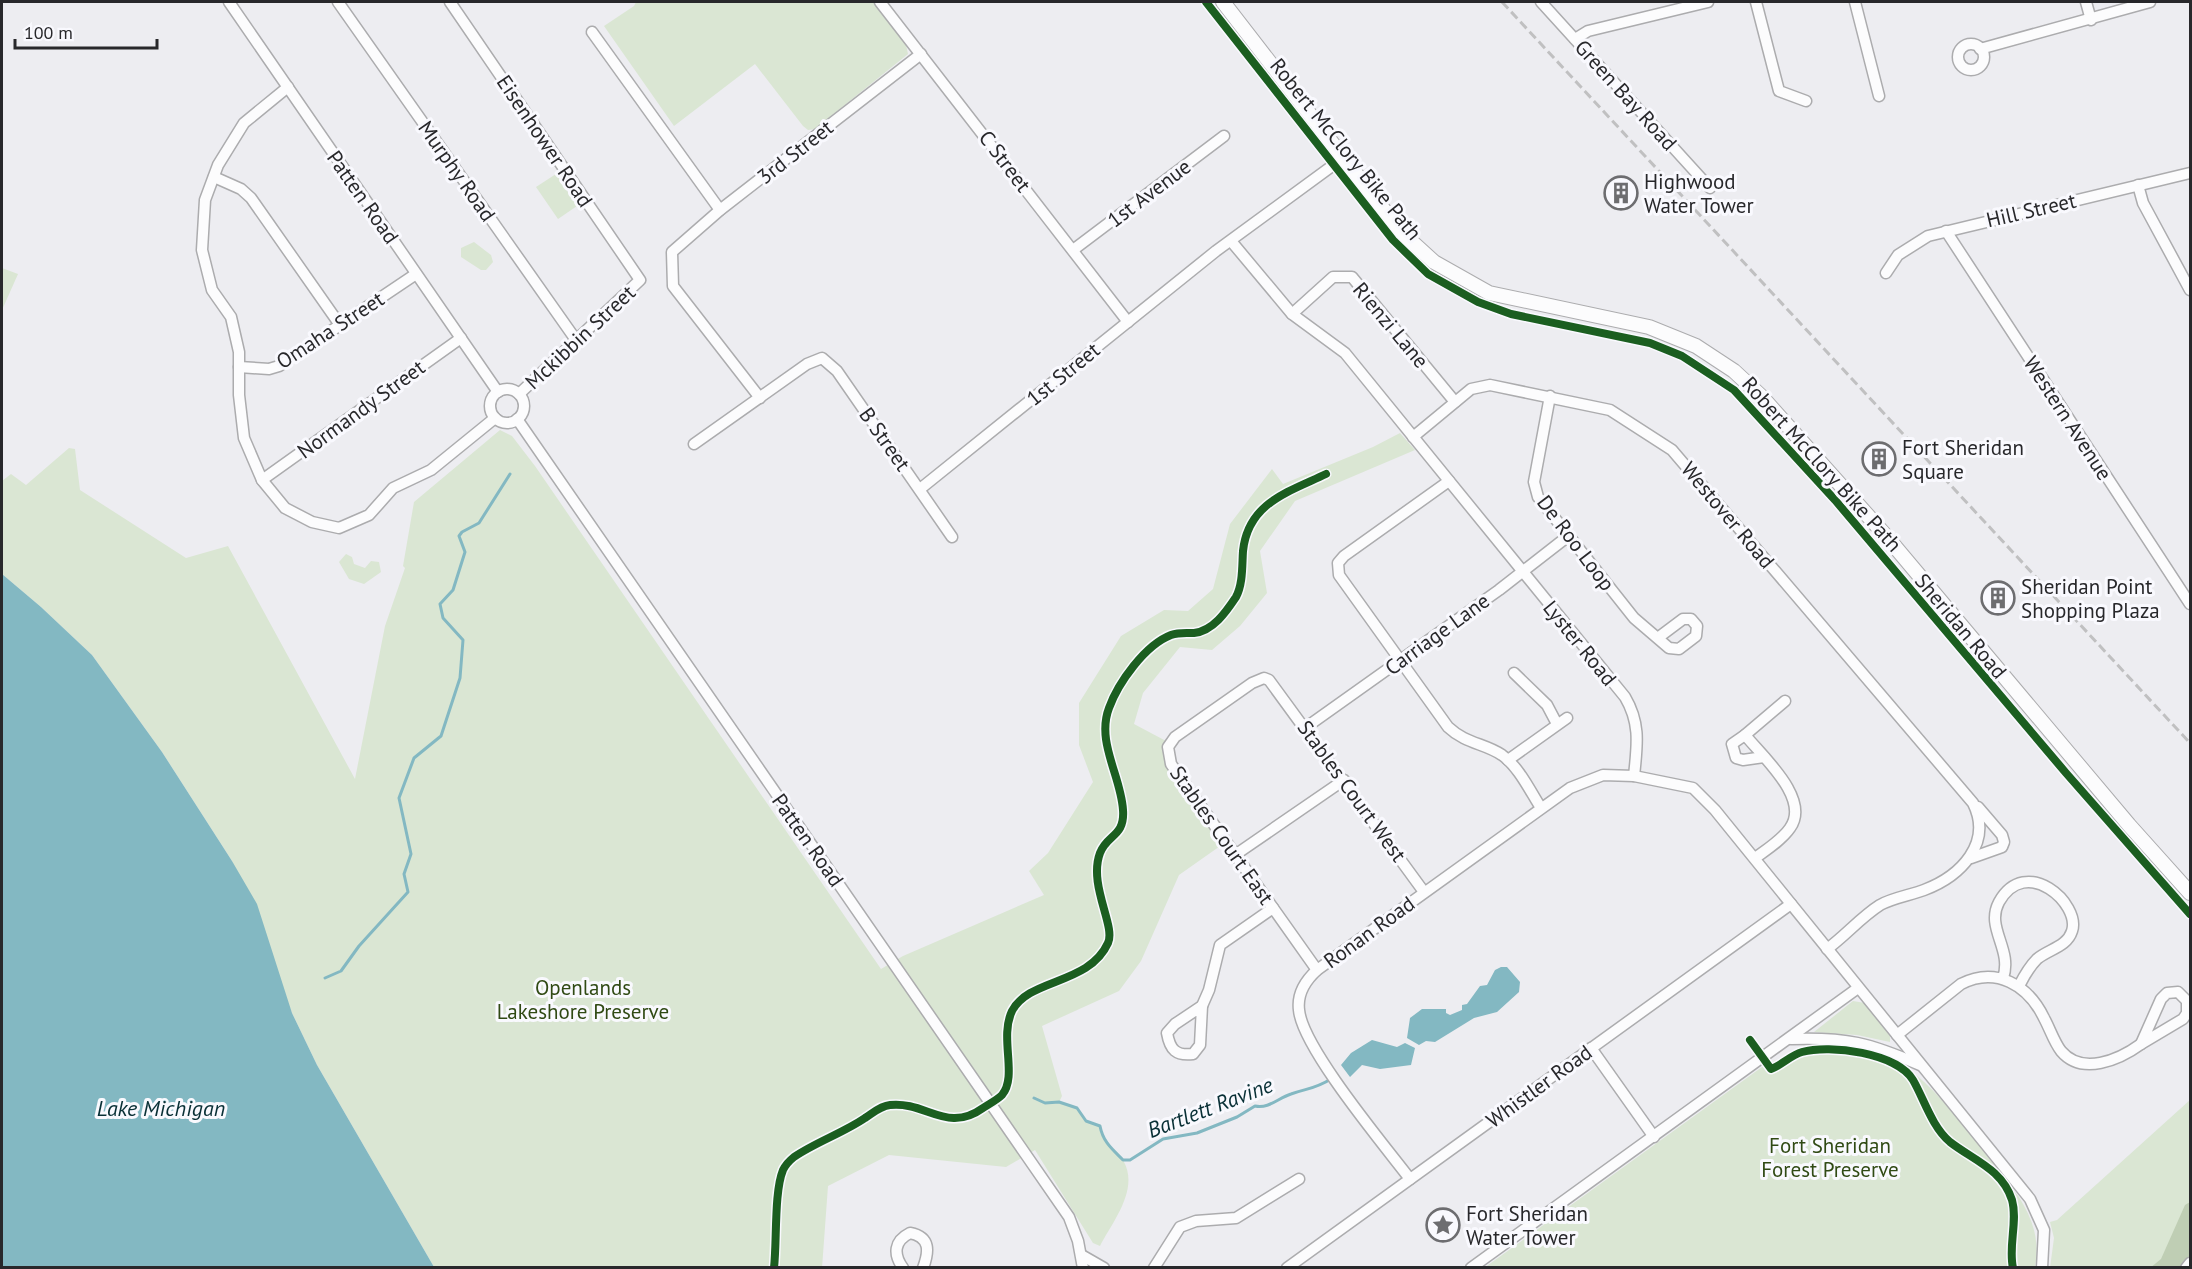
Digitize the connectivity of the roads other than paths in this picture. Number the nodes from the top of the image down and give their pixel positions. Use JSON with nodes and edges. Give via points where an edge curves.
{"nodes":[{"id":1,"x":338,"y":2,"type":"edge"},
{"id":2,"x":450,"y":2,"type":"edge"},
{"id":3,"x":880,"y":2,"type":"edge"},
{"id":4,"x":1223,"y":2,"type":"edge"},
{"id":5,"x":1541,"y":2,"type":"edge"},
{"id":6,"x":1708,"y":2,"type":"edge"},
{"id":7,"x":1756,"y":2,"type":"edge"},
{"id":8,"x":1855,"y":2,"type":"edge"},
{"id":9,"x":2086,"y":2,"type":"edge"},
{"id":10,"x":2150,"y":2,"type":"edge"},
{"id":11,"x":235,"y":4,"type":"edge"},
{"id":12,"x":2091,"y":20,"type":"junction"},
{"id":13,"x":592,"y":32,"type":"dead end"},
{"id":14,"x":1575,"y":39,"type":"junction"},
{"id":15,"x":1980,"y":49,"type":"dead end"},
{"id":16,"x":921,"y":54,"type":"junction"},
{"id":17,"x":288,"y":87,"type":"junction"},
{"id":18,"x":1879,"y":96,"type":"dead end"},
{"id":19,"x":1806,"y":101,"type":"dead end"},
{"id":20,"x":1224,"y":136,"type":"dead end"},
{"id":21,"x":1343,"y":158,"type":"junction"},
{"id":22,"x":2190,"y":173,"type":"edge"},
{"id":23,"x":214,"y":177,"type":"junction"},
{"id":24,"x":2138,"y":185,"type":"junction"},
{"id":25,"x":1710,"y":188,"type":"dead end"},
{"id":26,"x":720,"y":210,"type":"junction"},
{"id":27,"x":1946,"y":231,"type":"junction"},
{"id":28,"x":1232,"y":241,"type":"junction"},
{"id":29,"x":1073,"y":250,"type":"junction"},
{"id":30,"x":1886,"y":273,"type":"dead end"},
{"id":31,"x":416,"y":274,"type":"junction"},
{"id":32,"x":640,"y":280,"type":"joint"},
{"id":33,"x":2190,"y":290,"type":"edge"},
{"id":34,"x":1292,"y":314,"type":"junction"},
{"id":35,"x":1128,"y":322,"type":"junction"},
{"id":36,"x":340,"y":326,"type":"junction"},
{"id":37,"x":460,"y":338,"type":"junction"},
{"id":38,"x":576,"y":340,"type":"junction"},
{"id":39,"x":239,"y":367,"type":"junction"},
{"id":40,"x":498,"y":392,"type":"junction"},
{"id":41,"x":519,"y":394,"type":"junction"},
{"id":42,"x":1550,"y":396,"type":"junction"},
{"id":43,"x":760,"y":398,"type":"junction"},
{"id":44,"x":1455,"y":402,"type":"junction"},
{"id":45,"x":495,"y":418,"type":"junction"},
{"id":46,"x":517,"y":419,"type":"junction"},
{"id":47,"x":1413,"y":437,"type":"junction"},
{"id":48,"x":694,"y":444,"type":"dead end"},
{"id":49,"x":262,"y":480,"type":"junction"},
{"id":50,"x":1449,"y":481,"type":"junction"},
{"id":51,"x":920,"y":489,"type":"junction"},
{"id":52,"x":952,"y":537,"type":"dead end"},
{"id":53,"x":1567,"y":537,"type":"junction"},
{"id":54,"x":1523,"y":571,"type":"junction"},
{"id":55,"x":2190,"y":604,"type":"edge"},
{"id":56,"x":1659,"y":637,"type":"dead end"},
{"id":57,"x":1400,"y":660,"type":"junction"},
{"id":58,"x":1514,"y":673,"type":"dead end"},
{"id":59,"x":1279,"y":691,"type":"joint"},
{"id":60,"x":1785,"y":700,"type":"dead end"},
{"id":61,"x":1305,"y":728,"type":"junction"},
{"id":62,"x":1745,"y":735,"type":"junction"},
{"id":63,"x":1764,"y":757,"type":"junction"},
{"id":64,"x":1508,"y":760,"type":"junction"},
{"id":65,"x":1634,"y":776,"type":"junction"},
{"id":66,"x":1344,"y":780,"type":"junction"},
{"id":67,"x":1973,"y":802,"type":"junction"},
{"id":68,"x":1541,"y":808,"type":"junction"},
{"id":69,"x":1235,"y":855,"type":"junction"},
{"id":70,"x":1755,"y":858,"type":"junction"},
{"id":71,"x":1969,"y":859,"type":"junction"},
{"id":72,"x":1424,"y":892,"type":"junction"},
{"id":73,"x":2190,"y":893,"type":"edge"},
{"id":74,"x":1791,"y":904,"type":"junction"},
{"id":75,"x":1273,"y":908,"type":"junction"},
{"id":76,"x":1827,"y":949,"type":"junction"},
{"id":77,"x":1317,"y":970,"type":"junction"},
{"id":78,"x":2003,"y":978,"type":"junction"},
{"id":79,"x":2019,"y":986,"type":"junction"},
{"id":80,"x":1858,"y":988,"type":"junction"},
{"id":81,"x":1202,"y":1006,"type":"junction"},
{"id":82,"x":1897,"y":1035,"type":"junction"},
{"id":83,"x":1790,"y":1039,"type":"junction"},
{"id":84,"x":2141,"y":1044,"type":"junction"},
{"id":85,"x":1592,"y":1048,"type":"junction"},
{"id":86,"x":1922,"y":1065,"type":"junction"},
{"id":87,"x":1654,"y":1137,"type":"junction"},
{"id":88,"x":1299,"y":1179,"type":"dead end"},
{"id":89,"x":1410,"y":1179,"type":"junction"},
{"id":90,"x":1083,"y":1262,"type":"edge"},
{"id":91,"x":2190,"y":1263,"type":"edge"},
{"id":92,"x":903,"y":1268,"type":"edge"},
{"id":93,"x":923,"y":1268,"type":"edge"},
{"id":94,"x":1104,"y":1268,"type":"edge"},
{"id":95,"x":1154,"y":1268,"type":"edge"},
{"id":96,"x":1287,"y":1268,"type":"edge"},
{"id":97,"x":1471,"y":1268,"type":"edge"},
{"id":98,"x":2042,"y":1268,"type":"edge"},
{"id":99,"x":2186,"y":1268,"type":"edge"}],
"edges":[{"from":1,"to":38,"type":"street","name":"Murphy Road"},
{"from":2,"to":32,"type":"street","name":"Eisenhower Road"},
{"from":3,"to":16,"type":"street","name":"C Street"},
{"from":4,"to":21,"type":"main road","name":"Sheridan Road"},
{"from":5,"to":14,"type":"street","name":"Green Bay Road"},
{"from":6,"to":14,"type":"street","via":[[1588,31]]},
{"from":7,"to":19,"type":"street","via":[[1779,91]]},
{"from":8,"to":18,"type":"street"},
{"from":9,"to":12,"type":"street"},
{"from":10,"to":12,"type":"street"},
{"from":11,"to":17,"type":"street","name":"Patten Road"},
{"from":12,"to":15,"type":"street"},
{"from":13,"to":26,"type":"street"},
{"from":14,"to":25,"type":"street","name":"Green Bay Road"},
{"from":16,"to":26,"type":"street","name":"3rd Street"},
{"from":16,"to":29,"type":"street","name":"C Street"},
{"from":17,"to":23,"type":"street","via":[[244,123]]},
{"from":17,"to":31,"type":"street","name":"Patten Road"},
{"from":20,"to":29,"type":"street","name":"1st Avenue"},
{"from":21,"to":28,"type":"street","name":"1st Street"},
{"from":21,"to":73,"type":"main road","name":"Sheridan Road","via":[[1418,250],[1464,281],[1503,297],[1649,327],[1696,346],[1734,371],[1886,536]]},
{"from":22,"to":24,"type":"street","name":"Hill Street"},
{"from":23,"to":36,"type":"street","via":[[251,198]]},
{"from":23,"to":39,"type":"street","via":[[205,200],[202,250],[212,290],[231,317]]},
{"from":24,"to":27,"type":"street","name":"Hill Street"},
{"from":24,"to":33,"type":"street","via":[[2143,203]]},
{"from":26,"to":43,"type":"street","name":"3rd Street","via":[[672,252],[673,286]]},
{"from":27,"to":30,"type":"street","name":"Hill Street","via":[[1928,236],[1898,255]]},
{"from":27,"to":55,"type":"street","name":"Western Avenue"},
{"from":28,"to":34,"type":"street","name":"Lyster Road"},
{"from":28,"to":35,"type":"street","name":"1st Street"},
{"from":29,"to":35,"type":"street","name":"C Street"},
{"from":31,"to":36,"type":"street","name":"Omaha Street"},
{"from":31,"to":37,"type":"street","name":"Patten Road"},
{"from":32,"to":38,"type":"street","name":"Mckibbin Street"},
{"from":34,"to":44,"type":"street","name":"Rienzi Lane","via":[[1333,278],[1352,278]]},
{"from":34,"to":47,"type":"street","name":"Lyster Road","via":[[1345,353]]},
{"from":35,"to":51,"type":"street","name":"1st Street"},
{"from":36,"to":39,"type":"street","name":"Omaha Street","via":[[279,366]]},
{"from":37,"to":40,"type":"street","name":"Patten Road"},
{"from":37,"to":49,"type":"street","name":"Normandy Street"},
{"from":38,"to":41,"type":"street","name":"Mckibbin Street"},
{"from":39,"to":49,"type":"street","via":[[244,438]]},
{"from":40,"to":41,"type":"street","via":[[510,389]]},
{"from":40,"to":45,"type":"street","via":[[490,403]]},
{"from":41,"to":46,"type":"street","via":[[523,410]]},
{"from":42,"to":44,"type":"street","name":"Westover Road","via":[[1490,385],[1470,389]]},
{"from":42,"to":53,"type":"street","name":"De Roo Loop","via":[[1534,482],[1542,505]]},
{"from":42,"to":67,"type":"street","name":"Westover Road","via":[[1610,410],[1672,450]]},
{"from":43,"to":48,"type":"street"},
{"from":43,"to":51,"type":"street","name":"B Street","via":[[807,364],[822,358],[829,362]]},
{"from":44,"to":47,"type":"street","name":"Westover Road"},
{"from":45,"to":46,"type":"street","via":[[506,422]]},
{"from":45,"to":49,"type":"street","via":[[431,470],[393,488],[369,515],[339,528],[312,522],[285,508]]},
{"from":46,"to":90,"type":"street","name":"Patten Road","via":[[1069,1216]]},
{"from":47,"to":50,"type":"street","name":"Lyster Road"},
{"from":50,"to":54,"type":"street","name":"Lyster Road"},
{"from":50,"to":57,"type":"street","via":[[1344,556],[1337,569]]},
{"from":51,"to":52,"type":"street","name":"B Street"},
{"from":53,"to":54,"type":"street","name":"Carriage Lane"},
{"from":53,"to":56,"type":"street","name":"De Roo Loop","via":[[1634,618]]},
{"from":54,"to":57,"type":"street","name":"Carriage Lane"},
{"from":54,"to":65,"type":"street","name":"Lyster Road","via":[[1632,709],[1639,731]]},
{"from":57,"to":61,"type":"street","name":"Carriage Lane"},
{"from":57,"to":64,"type":"street","via":[[1456,735]]},
{"from":58,"to":64,"type":"street","via":[[1562,721]]},
{"from":59,"to":61,"type":"street","name":"Stables Court West"},
{"from":59,"to":69,"type":"street","name":"Stables Court East","via":[[1264,678],[1252,683],[1175,737],[1168,747],[1170,764]]},
{"from":60,"to":62,"type":"street"},
{"from":61,"to":66,"type":"street","name":"Stables Court West"},
{"from":62,"to":63,"type":"street"},
{"from":62,"to":63,"type":"street","via":[[1732,744],[1736,758]]},
{"from":63,"to":70,"type":"street","via":[[1794,796],[1797,810],[1790,829]]},
{"from":64,"to":68,"type":"street"},
{"from":65,"to":68,"type":"street","name":"Ronan Road","via":[[1587,779]]},
{"from":65,"to":70,"type":"street","via":[[1693,788]]},
{"from":66,"to":69,"type":"street"},
{"from":66,"to":72,"type":"street","name":"Stables Court West"},
{"from":67,"to":71,"type":"street","name":"Westover Road","via":[[1981,825],[1976,849]]},
{"from":67,"to":71,"type":"street","name":"Westover Road","via":[[2004,842],[2002,847]]},
{"from":68,"to":72,"type":"street","name":"Ronan Road"},
{"from":69,"to":75,"type":"street","name":"Stables Court East"},
{"from":70,"to":74,"type":"street"},
{"from":71,"to":76,"type":"street","name":"Westover Road","via":[[1937,884],[1881,904]]},
{"from":72,"to":77,"type":"street","name":"Ronan Road"},
{"from":74,"to":76,"type":"street"},
{"from":74,"to":85,"type":"street","name":"Whistler Road"},
{"from":75,"to":77,"type":"street","name":"Stables Court East"},
{"from":75,"to":81,"type":"street","via":[[1220,945]]},
{"from":76,"to":80,"type":"street"},
{"from":77,"to":89,"type":"street","name":"Ronan Road","via":[[1302,989],[1299,1005],[1304,1031]]},
{"from":78,"to":79,"type":"street"},
{"from":78,"to":79,"type":"street","via":[[2007,961],[1995,924],[1998,904],[2005,894],[2023,883],[2042,883],[2068,910],[2074,925],[2062,945],[2036,961]]},
{"from":78,"to":82,"type":"street","via":[[1980,977],[1961,984]]},
{"from":79,"to":84,"type":"street","via":[[2036,1005],[2062,1052],[2079,1063],[2114,1060]]},
{"from":80,"to":82,"type":"street"},
{"from":80,"to":83,"type":"street"},
{"from":81,"to":81,"type":"street","via":[[1167,1033],[1174,1051],[1193,1054],[1200,1045]]},
{"from":82,"to":86,"type":"street"},
{"from":83,"to":86,"type":"street","via":[[1854,1040]]},
{"from":83,"to":87,"type":"street"},
{"from":84,"to":84,"type":"street","via":[[2183,1019],[2189,1007],[2184,995],[2172,992],[2162,999]]},
{"from":85,"to":87,"type":"street"},
{"from":85,"to":89,"type":"street","name":"Whistler Road"},
{"from":86,"to":98,"type":"street","via":[[2030,1199],[2044,1230]]},
{"from":87,"to":97,"type":"street"},
{"from":88,"to":95,"type":"street","via":[[1236,1218],[1196,1221],[1180,1227]]},
{"from":89,"to":96,"type":"street","name":"Whistler Road"},
{"from":90,"to":94,"type":"street"},
{"from":91,"to":99,"type":"street"},
{"from":92,"to":93,"type":"street","via":[[896,1249],[898,1242],[910,1233],[923,1238],[928,1245]]}]}
